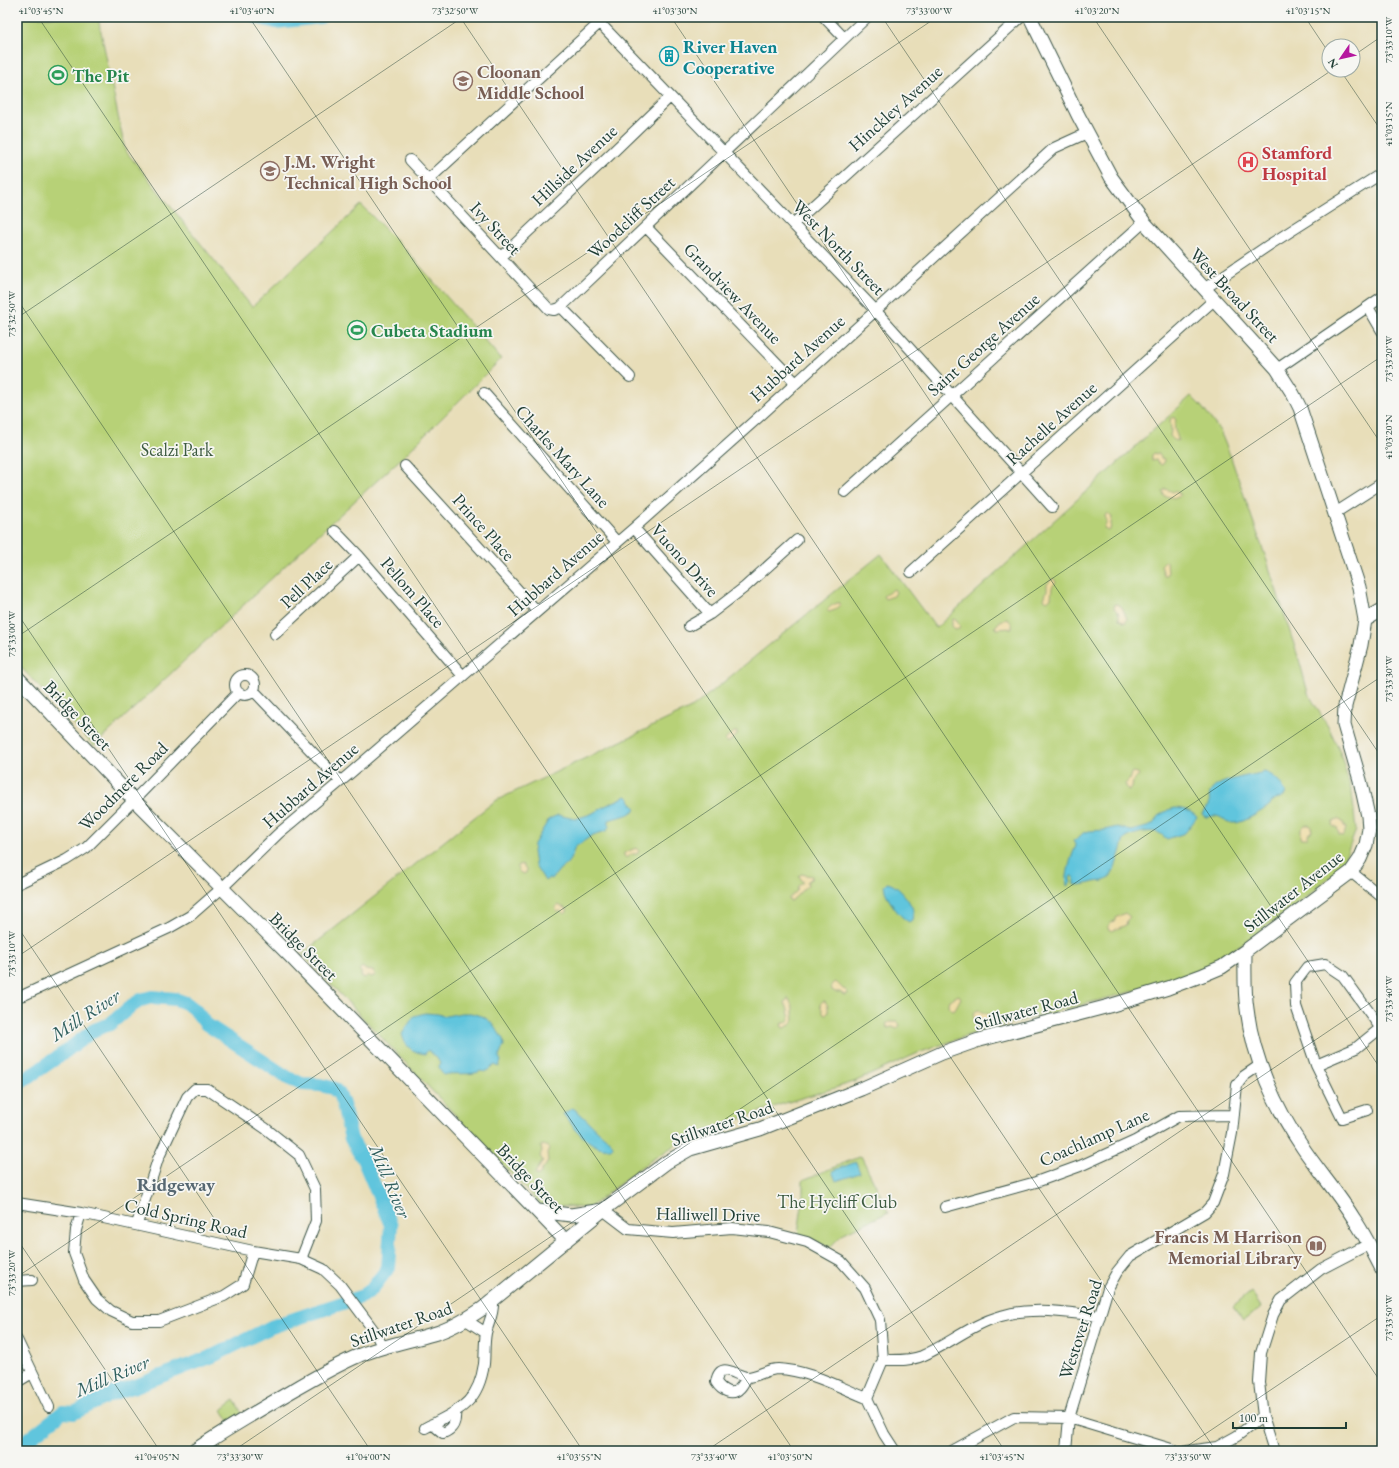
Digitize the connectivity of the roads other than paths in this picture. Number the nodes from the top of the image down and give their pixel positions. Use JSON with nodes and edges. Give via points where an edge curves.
{"nodes":[{"id":1,"x":824,"y":17,"type":"edge"},
{"id":2,"x":867,"y":17,"type":"edge"},
{"id":3,"x":1021,"y":17,"type":"edge"},
{"id":4,"x":1030,"y":17,"type":"edge"},
{"id":5,"x":600,"y":19,"type":"edge"},
{"id":6,"x":844,"y":38,"type":"junction"},
{"id":7,"x":670,"y":97,"type":"junction"},
{"id":8,"x":1087,"y":133,"type":"junction"},
{"id":9,"x":725,"y":152,"type":"junction"},
{"id":10,"x":410,"y":160,"type":"dead end"},
{"id":11,"x":1379,"y":175,"type":"dead end"},
{"id":12,"x":428,"y":180,"type":"junction"},
{"id":13,"x":1144,"y":222,"type":"junction"},
{"id":14,"x":793,"y":224,"type":"junction"},
{"id":15,"x":646,"y":227,"type":"junction"},
{"id":16,"x":500,"y":257,"type":"junction"},
{"id":17,"x":1204,"y":290,"type":"junction"},
{"id":18,"x":1382,"y":297,"type":"edge"},
{"id":19,"x":1214,"y":300,"type":"junction"},
{"id":20,"x":561,"y":307,"type":"junction"},
{"id":21,"x":1368,"y":307,"type":"junction"},
{"id":22,"x":876,"y":310,"type":"junction"},
{"id":23,"x":1382,"y":332,"type":"edge"},
{"id":24,"x":1277,"y":369,"type":"junction"},
{"id":25,"x":630,"y":377,"type":"dead end"},
{"id":26,"x":796,"y":383,"type":"junction"},
{"id":27,"x":484,"y":393,"type":"dead end"},
{"id":28,"x":952,"y":395,"type":"junction"},
{"id":29,"x":405,"y":466,"type":"dead end"},
{"id":30,"x":1021,"y":473,"type":"junction"},
{"id":31,"x":1382,"y":483,"type":"edge"},
{"id":32,"x":844,"y":492,"type":"dead end"},
{"id":33,"x":1052,"y":507,"type":"dead end"},
{"id":34,"x":1335,"y":513,"type":"junction"},
{"id":35,"x":634,"y":528,"type":"junction"},
{"id":36,"x":335,"y":531,"type":"dead end"},
{"id":37,"x":797,"y":540,"type":"dead end"},
{"id":38,"x":617,"y":542,"type":"junction"},
{"id":39,"x":359,"y":556,"type":"junction"},
{"id":40,"x":911,"y":572,"type":"dead end"},
{"id":41,"x":1382,"y":610,"type":"edge"},
{"id":42,"x":537,"y":611,"type":"junction"},
{"id":43,"x":710,"y":614,"type":"junction"},
{"id":44,"x":1365,"y":620,"type":"junction"},
{"id":45,"x":689,"y":626,"type":"dead end"},
{"id":46,"x":275,"y":634,"type":"dead end"},
{"id":47,"x":463,"y":676,"type":"junction"},
{"id":48,"x":17,"y":677,"type":"edge"},
{"id":49,"x":254,"y":691,"type":"junction"},
{"id":50,"x":238,"y":692,"type":"junction"},
{"id":51,"x":340,"y":781,"type":"junction"},
{"id":52,"x":134,"y":800,"type":"junction"},
{"id":53,"x":1351,"y":872,"type":"junction"},
{"id":54,"x":17,"y":884,"type":"edge"},
{"id":55,"x":222,"y":888,"type":"junction"},
{"id":56,"x":1382,"y":897,"type":"edge"},
{"id":57,"x":1245,"y":951,"type":"junction"},
{"id":58,"x":17,"y":996,"type":"edge"},
{"id":59,"x":1382,"y":1028,"type":"edge"},
{"id":60,"x":1316,"y":1064,"type":"junction"},
{"id":61,"x":1260,"y":1065,"type":"junction"},
{"id":62,"x":1367,"y":1110,"type":"dead end"},
{"id":63,"x":1234,"y":1115,"type":"junction"},
{"id":64,"x":17,"y":1204,"type":"edge"},
{"id":65,"x":945,"y":1206,"type":"dead end"},
{"id":66,"x":603,"y":1210,"type":"junction"},
{"id":67,"x":538,"y":1211,"type":"junction"},
{"id":68,"x":81,"y":1213,"type":"junction"},
{"id":69,"x":137,"y":1224,"type":"junction"},
{"id":70,"x":566,"y":1241,"type":"junction"},
{"id":71,"x":1369,"y":1244,"type":"junction"},
{"id":72,"x":253,"y":1251,"type":"junction"},
{"id":73,"x":300,"y":1259,"type":"junction"},
{"id":74,"x":1382,"y":1269,"type":"edge"},
{"id":75,"x":32,"y":1280,"type":"dead end"},
{"id":76,"x":17,"y":1281,"type":"edge"},
{"id":77,"x":493,"y":1300,"type":"junction"},
{"id":78,"x":1100,"y":1316,"type":"junction"},
{"id":79,"x":466,"y":1320,"type":"junction"},
{"id":80,"x":486,"y":1333,"type":"junction"},
{"id":81,"x":17,"y":1340,"type":"edge"},
{"id":82,"x":383,"y":1348,"type":"junction"},
{"id":83,"x":883,"y":1360,"type":"junction"},
{"id":84,"x":32,"y":1373,"type":"junction"},
{"id":85,"x":747,"y":1377,"type":"dead end"},
{"id":86,"x":17,"y":1382,"type":"edge"},
{"id":87,"x":867,"y":1398,"type":"junction"},
{"id":88,"x":49,"y":1407,"type":"dead end"},
{"id":89,"x":455,"y":1412,"type":"junction"},
{"id":90,"x":1263,"y":1416,"type":"junction"},
{"id":91,"x":1069,"y":1418,"type":"junction"},
{"id":92,"x":194,"y":1451,"type":"edge"},
{"id":93,"x":895,"y":1451,"type":"edge"},
{"id":94,"x":952,"y":1451,"type":"edge"},
{"id":95,"x":1066,"y":1451,"type":"edge"},
{"id":96,"x":1178,"y":1451,"type":"edge"},
{"id":97,"x":1186,"y":1451,"type":"edge"},
{"id":98,"x":1274,"y":1451,"type":"edge"}],
"edges":[{"from":1,"to":6,"type":"street"},
{"from":2,"to":6,"type":"street","name":"Woodcliff Street"},
{"from":3,"to":14,"type":"street","name":"Hinckley Avenue"},
{"from":4,"to":8,"type":"main road","name":"West Broad Street"},
{"from":5,"to":7,"type":"street","name":"West North Street"},
{"from":5,"to":12,"type":"street"},
{"from":6,"to":9,"type":"street","name":"Woodcliff Street"},
{"from":7,"to":9,"type":"street","name":"West North Street"},
{"from":7,"to":16,"type":"street","name":"Hillside Avenue"},
{"from":8,"to":13,"type":"main road","name":"West Broad Street","via":[[1111,177]]},
{"from":8,"to":22,"type":"street","name":"Hubbard Avenue","via":[[1054,148]]},
{"from":9,"to":14,"type":"street","name":"West North Street"},
{"from":9,"to":15,"type":"street","name":"Woodcliff Street"},
{"from":10,"to":12,"type":"street","name":"Ivy Street"},
{"from":11,"to":17,"type":"street","via":[[1267,246]]},
{"from":12,"to":16,"type":"street","name":"Ivy Street"},
{"from":13,"to":17,"type":"main road","name":"West Broad Street"},
{"from":13,"to":28,"type":"street","name":"Saint George Avenue"},
{"from":14,"to":22,"type":"street","name":"West North Street"},
{"from":15,"to":20,"type":"street","name":"Woodcliff Street"},
{"from":15,"to":26,"type":"street","name":"Grandview Avenue"},
{"from":16,"to":20,"type":"street","name":"Ivy Street","via":[[549,309]]},
{"from":17,"to":19,"type":"main road","name":"West Broad Street"},
{"from":18,"to":21,"type":"street"},
{"from":19,"to":24,"type":"main road","name":"West Broad Street"},
{"from":19,"to":30,"type":"street","name":"Rachelle Avenue"},
{"from":20,"to":25,"type":"street"},
{"from":21,"to":23,"type":"street"},
{"from":21,"to":24,"type":"street"},
{"from":22,"to":26,"type":"street","name":"Hubbard Avenue"},
{"from":22,"to":28,"type":"street","name":"West North Street"},
{"from":24,"to":34,"type":"main road","name":"West Broad Street","via":[[1300,408]]},
{"from":26,"to":35,"type":"street","name":"Hubbard Avenue"},
{"from":27,"to":38,"type":"street","name":"Charles Mary Lane"},
{"from":28,"to":30,"type":"street","name":"West North Street"},
{"from":28,"to":32,"type":"street","name":"Saint George Avenue"},
{"from":29,"to":42,"type":"street","name":"Prince Place"},
{"from":30,"to":33,"type":"street","name":"West North Street"},
{"from":30,"to":40,"type":"street","name":"Rachelle Avenue"},
{"from":31,"to":34,"type":"street"},
{"from":34,"to":44,"type":"main road","name":"West Broad Street","via":[[1359,587]]},
{"from":35,"to":38,"type":"street","name":"Hubbard Avenue"},
{"from":35,"to":43,"type":"street","name":"Vuono Drive"},
{"from":36,"to":39,"type":"street","name":"Pellom Place"},
{"from":37,"to":43,"type":"street","via":[[745,587]]},
{"from":38,"to":42,"type":"street","name":"Hubbard Avenue"},
{"from":39,"to":46,"type":"street","name":"Pell Place"},
{"from":39,"to":47,"type":"street","name":"Pellom Place"},
{"from":41,"to":44,"type":"main road"},
{"from":42,"to":47,"type":"street","name":"Hubbard Avenue"},
{"from":43,"to":45,"type":"street","name":"Vuono Drive"},
{"from":44,"to":53,"type":"main road","name":"Stillwater Avenue","via":[[1361,645],[1344,706],[1344,725],[1360,780],[1369,829],[1366,845]]},
{"from":47,"to":51,"type":"street","name":"Hubbard Avenue"},
{"from":48,"to":52,"type":"main road","name":"Bridge Street"},
{"from":49,"to":50,"type":"street","via":[[246,695]]},
{"from":49,"to":50,"type":"street","via":[[255,680],[246,674],[236,680]]},
{"from":49,"to":51,"type":"street"},
{"from":50,"to":52,"type":"street","name":"Woodmere Road"},
{"from":51,"to":55,"type":"street","name":"Hubbard Avenue","via":[[279,833]]},
{"from":52,"to":54,"type":"street","name":"Woodmere Road","via":[[86,848]]},
{"from":52,"to":55,"type":"main road","name":"Bridge Street"},
{"from":53,"to":56,"type":"street"},
{"from":53,"to":57,"type":"main road","name":"Stillwater Avenue"},
{"from":55,"to":58,"type":"street","name":"Hubbard Avenue","via":[[190,916],[170,928]]},
{"from":55,"to":67,"type":"main road","name":"Bridge Street"},
{"from":57,"to":61,"type":"main road","via":[[1247,1010]]},
{"from":57,"to":66,"type":"main road","name":"Stillwater Road","via":[[1210,972],[1168,988],[978,1040],[768,1126],[690,1149],[667,1162]]},
{"from":59,"to":60,"type":"street","via":[[1356,1048]]},
{"from":59,"to":60,"type":"street","via":[[1343,976],[1325,964],[1307,966],[1295,982],[1296,1006]]},
{"from":60,"to":62,"type":"street","via":[[1342,1118]]},
{"from":61,"to":63,"type":"street","name":"Westover Road","via":[[1240,1080],[1236,1091]]},
{"from":61,"to":71,"type":"main road","via":[[1288,1125],[1302,1148],[1354,1218]]},
{"from":63,"to":65,"type":"street","name":"Coachlamp Lane","via":[[1179,1116],[1135,1142],[1080,1166],[1036,1182]]},
{"from":63,"to":78,"type":"street","name":"Westover Road","via":[[1224,1174],[1213,1203],[1205,1212],[1130,1256],[1108,1288]]},
{"from":64,"to":68,"type":"street","name":"Cold Spring Road"},
{"from":66,"to":67,"type":"main road","via":[[571,1215]]},
{"from":66,"to":70,"type":"main road","name":"Stillwater Road"},
{"from":66,"to":83,"type":"street","name":"Halliwell Drive","via":[[628,1229],[673,1233],[732,1228],[769,1232],[807,1242],[841,1261],[865,1288],[880,1320]]},
{"from":67,"to":70,"type":"main road","name":"Bridge Street"},
{"from":68,"to":69,"type":"street","name":"Cold Spring Road"},
{"from":68,"to":72,"type":"street","via":[[74,1253],[84,1280],[96,1299],[111,1311],[132,1321],[159,1321],[224,1296],[243,1284]]},
{"from":69,"to":72,"type":"street","name":"Cold Spring Road"},
{"from":69,"to":73,"type":"street","via":[[158,1159],[187,1097],[195,1089],[207,1089],[265,1128],[299,1155],[315,1189],[316,1221]]},
{"from":70,"to":77,"type":"main road","name":"Stillwater Road"},
{"from":71,"to":74,"type":"main road"},
{"from":71,"to":90,"type":"street","via":[[1321,1269],[1281,1300],[1273,1315],[1261,1353],[1259,1382]]},
{"from":72,"to":73,"type":"street","name":"Cold Spring Road"},
{"from":73,"to":82,"type":"street","name":"Cold Spring Road","via":[[323,1269],[340,1285],[375,1332]]},
{"from":75,"to":76,"type":"street"},
{"from":77,"to":79,"type":"main road","name":"Stillwater Road"},
{"from":77,"to":80,"type":"street","via":[[493,1312]]},
{"from":78,"to":83,"type":"street","via":[[1038,1310],[1002,1315],[984,1321],[922,1356],[907,1360]]},
{"from":78,"to":91,"type":"street","name":"Westover Road"},
{"from":79,"to":80,"type":"street"},
{"from":79,"to":82,"type":"main road","name":"Stillwater Road","via":[[435,1334]]},
{"from":80,"to":89,"type":"street","via":[[484,1364],[478,1387],[463,1408]]},
{"from":81,"to":84,"type":"street"},
{"from":82,"to":92,"type":"main road","name":"Stillwater Road","via":[[332,1369],[222,1432]]},
{"from":83,"to":87,"type":"street","name":"Halliwell Drive"},
{"from":84,"to":86,"type":"street"},
{"from":84,"to":88,"type":"street"},
{"from":85,"to":87,"type":"street","via":[[776,1369],[798,1371]]},
{"from":87,"to":93,"type":"street"},
{"from":89,"to":89,"type":"street","via":[[428,1426],[443,1433],[449,1431],[454,1425]]},
{"from":90,"to":97,"type":"street","via":[[1217,1448]]},
{"from":90,"to":98,"type":"street"},
{"from":91,"to":94,"type":"street","via":[[1014,1417]]},
{"from":91,"to":95,"type":"street","name":"Westover Road"},
{"from":91,"to":96,"type":"street"}]}
